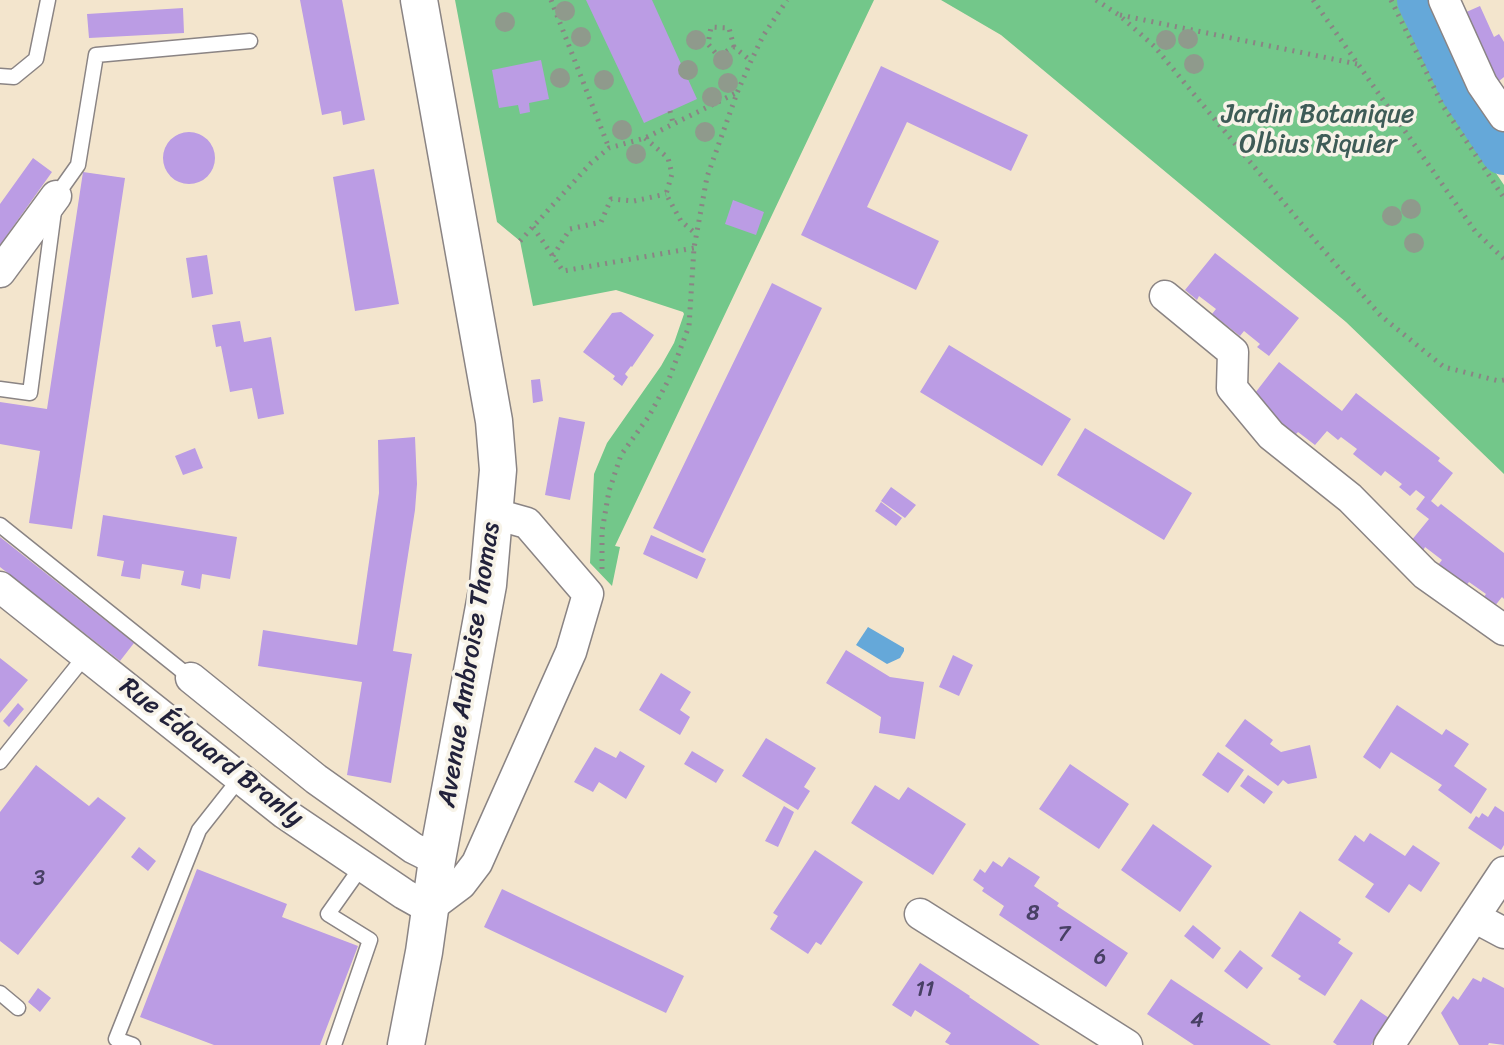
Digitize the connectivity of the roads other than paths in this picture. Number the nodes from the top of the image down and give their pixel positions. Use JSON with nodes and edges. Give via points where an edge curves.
{"nodes":[{"id":1,"x":48,"y":0,"type":"edge"},
{"id":2,"x":419,"y":0,"type":"edge"},
{"id":3,"x":1444,"y":0,"type":"edge"},
{"id":4,"x":250,"y":41,"type":"dead end"},
{"id":5,"x":0,"y":76,"type":"edge"},
{"id":6,"x":1504,"y":116,"type":"edge"},
{"id":7,"x":56,"y":196,"type":"junction"},
{"id":8,"x":0,"y":272,"type":"edge"},
{"id":9,"x":1165,"y":296,"type":"dead end"},
{"id":10,"x":0,"y":389,"type":"edge"},
{"id":11,"x":495,"y":514,"type":"junction"},
{"id":12,"x":0,"y":525,"type":"edge"},
{"id":13,"x":0,"y":587,"type":"edge"},
{"id":14,"x":1504,"y":630,"type":"edge"},
{"id":15,"x":86,"y":655,"type":"junction"},
{"id":16,"x":191,"y":678,"type":"joint"},
{"id":17,"x":0,"y":762,"type":"edge"},
{"id":18,"x":240,"y":778,"type":"junction"},
{"id":19,"x":437,"y":860,"type":"junction"},
{"id":20,"x":362,"y":866,"type":"junction"},
{"id":21,"x":1504,"y":872,"type":"edge"},
{"id":22,"x":429,"y":908,"type":"junction"},
{"id":23,"x":920,"y":914,"type":"dead end"},
{"id":24,"x":1474,"y":917,"type":"junction"},
{"id":25,"x":1504,"y":933,"type":"edge"},
{"id":26,"x":0,"y":993,"type":"edge"},
{"id":27,"x":18,"y":1008,"type":"dead end"},
{"id":28,"x":133,"y":1045,"type":"edge"},
{"id":29,"x":334,"y":1045,"type":"edge"},
{"id":30,"x":406,"y":1045,"type":"edge"},
{"id":31,"x":1127,"y":1045,"type":"edge"},
{"id":32,"x":1389,"y":1045,"type":"edge"}],
"edges":[{"from":1,"to":5,"type":"lane","via":[[36,59],[14,77]]},
{"from":2,"to":11,"type":"street","name":"Avenue Ambroise Thomas","via":[[494,421]]},
{"from":3,"to":6,"type":"street","via":[[1482,84]]},
{"from":4,"to":7,"type":"lane","via":[[96,55],[78,165]]},
{"from":7,"to":8,"type":"street"},
{"from":7,"to":10,"type":"lane","via":[[30,393]]},
{"from":9,"to":14,"type":"street","via":[[1233,352],[1232,388],[1271,435],[1350,498],[1425,574]]},
{"from":11,"to":19,"type":"street","name":"Avenue Ambroise Thomas","via":[[488,585]]},
{"from":11,"to":22,"type":"street","via":[[527,523],[588,594],[571,652],[477,863],[461,884]]},
{"from":12,"to":16,"type":"lane"},
{"from":13,"to":15,"type":"street","name":"Rue Édouard Branly"},
{"from":15,"to":17,"type":"lane"},
{"from":15,"to":18,"type":"street","name":"Rue Édouard Branly"},
{"from":16,"to":19,"type":"street","via":[[316,779]]},
{"from":18,"to":20,"type":"street","name":"Rue Édouard Branly"},
{"from":18,"to":28,"type":"lane","via":[[199,830],[116,1039]]},
{"from":19,"to":22,"type":"street","name":"Avenue Ambroise Thomas"},
{"from":20,"to":22,"type":"street","name":"Rue Édouard Branly"},
{"from":20,"to":29,"type":"lane","via":[[328,914],[370,940]]},
{"from":21,"to":24,"type":"street"},
{"from":22,"to":30,"type":"street","name":"Avenue Ambroise Thomas"},
{"from":23,"to":31,"type":"street"},
{"from":24,"to":25,"type":"street"},
{"from":24,"to":32,"type":"street"},
{"from":26,"to":27,"type":"lane"}]}
